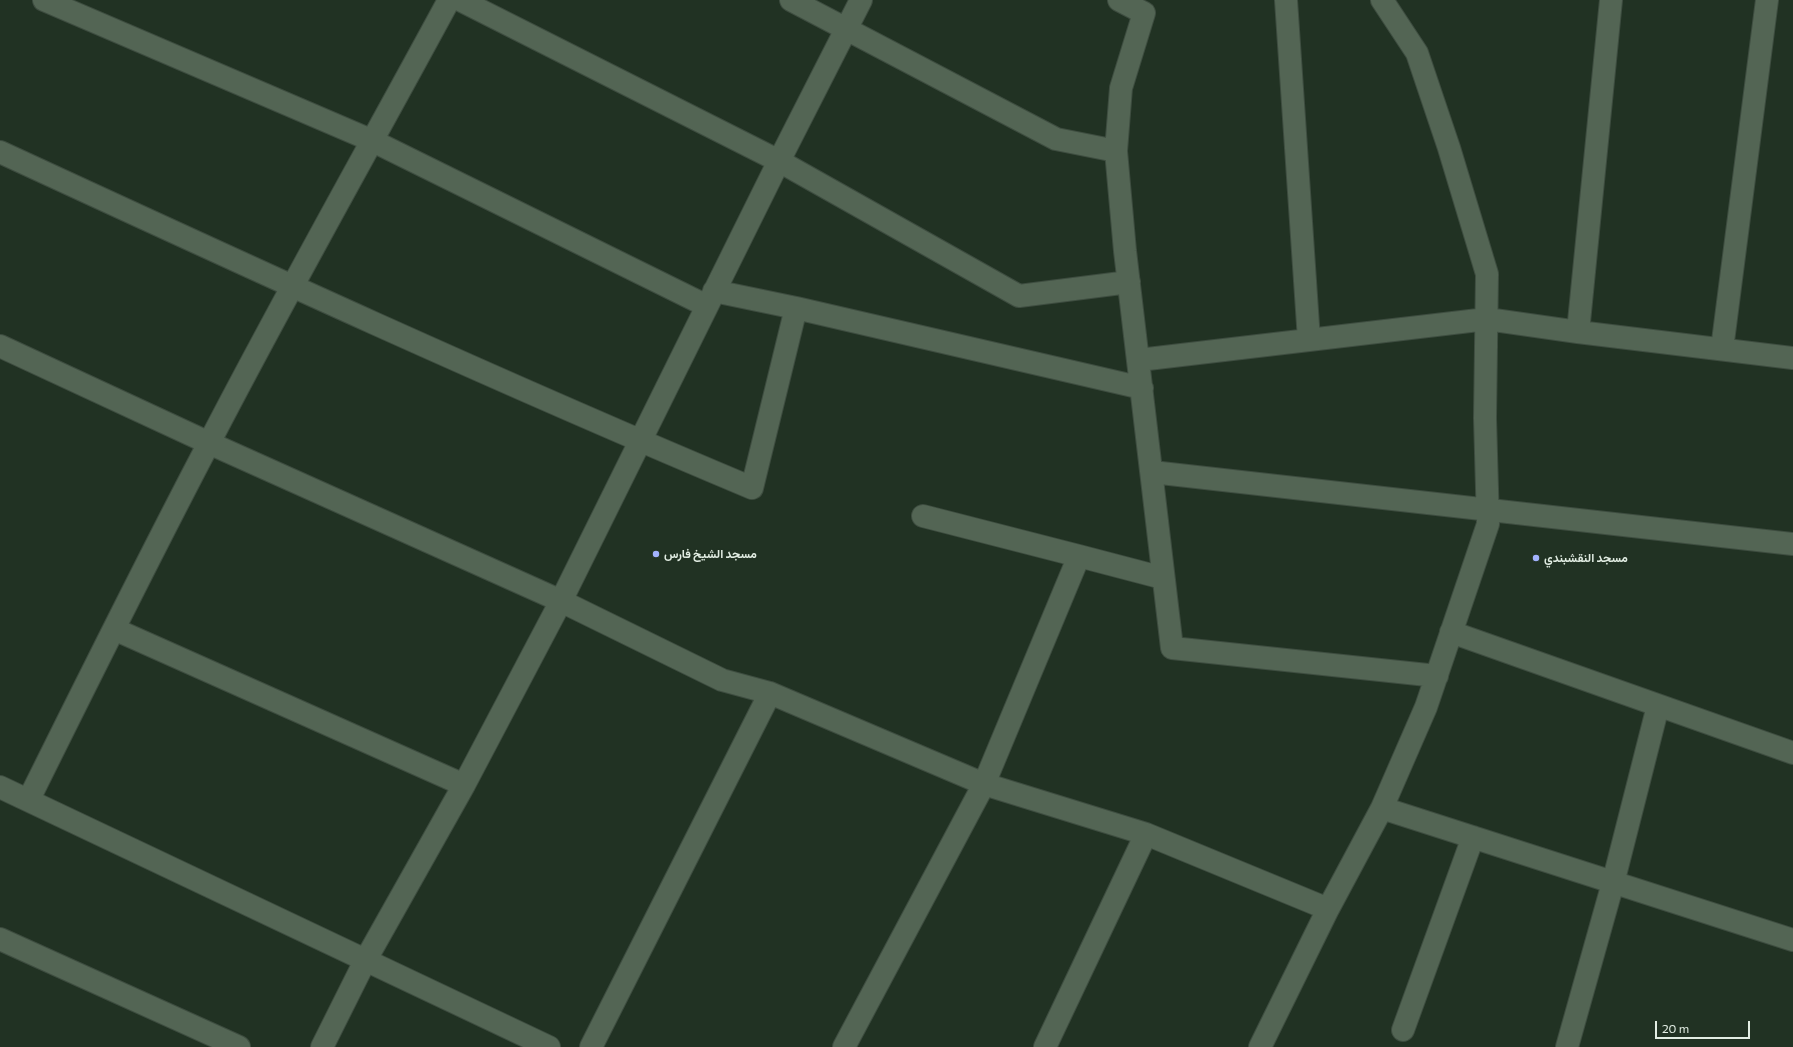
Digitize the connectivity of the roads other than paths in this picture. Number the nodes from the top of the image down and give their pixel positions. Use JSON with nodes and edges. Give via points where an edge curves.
{"nodes":[{"id":1,"x":44,"y":0,"type":"edge"},
{"id":2,"x":448,"y":0,"type":"edge"},
{"id":3,"x":460,"y":0,"type":"edge"},
{"id":4,"x":791,"y":0,"type":"edge"},
{"id":5,"x":861,"y":0,"type":"edge"},
{"id":6,"x":1119,"y":0,"type":"edge"},
{"id":7,"x":1286,"y":0,"type":"edge"},
{"id":8,"x":1382,"y":0,"type":"edge"},
{"id":9,"x":1611,"y":0,"type":"edge"},
{"id":10,"x":1767,"y":0,"type":"edge"},
{"id":11,"x":847,"y":29,"type":"junction"},
{"id":12,"x":373,"y":141,"type":"junction"},
{"id":13,"x":1116,"y":151,"type":"junction"},
{"id":14,"x":0,"y":152,"type":"edge"},
{"id":15,"x":779,"y":162,"type":"junction"},
{"id":16,"x":1129,"y":282,"type":"junction"},
{"id":17,"x":291,"y":286,"type":"junction"},
{"id":18,"x":711,"y":298,"type":"junction"},
{"id":19,"x":796,"y":308,"type":"junction"},
{"id":20,"x":1486,"y":319,"type":"junction"},
{"id":21,"x":1578,"y":332,"type":"junction"},
{"id":22,"x":1309,"y":340,"type":"junction"},
{"id":23,"x":0,"y":346,"type":"edge"},
{"id":24,"x":1722,"y":349,"type":"junction"},
{"id":25,"x":1793,"y":358,"type":"edge"},
{"id":26,"x":1139,"y":360,"type":"junction"},
{"id":27,"x":1142,"y":388,"type":"junction"},
{"id":28,"x":640,"y":441,"type":"junction"},
{"id":29,"x":209,"y":443,"type":"junction"},
{"id":30,"x":1152,"y":472,"type":"junction"},
{"id":31,"x":1488,"y":510,"type":"junction"},
{"id":32,"x":923,"y":516,"type":"dead end"},
{"id":33,"x":1793,"y":544,"type":"edge"},
{"id":34,"x":1079,"y":556,"type":"junction"},
{"id":35,"x":1163,"y":578,"type":"junction"},
{"id":36,"x":561,"y":600,"type":"junction"},
{"id":37,"x":114,"y":629,"type":"junction"},
{"id":38,"x":1451,"y":632,"type":"junction"},
{"id":39,"x":1437,"y":676,"type":"junction"},
{"id":40,"x":770,"y":693,"type":"junction"},
{"id":41,"x":1658,"y":706,"type":"junction"},
{"id":42,"x":1793,"y":753,"type":"edge"},
{"id":43,"x":984,"y":784,"type":"junction"},
{"id":44,"x":464,"y":785,"type":"junction"},
{"id":45,"x":0,"y":787,"type":"edge"},
{"id":46,"x":29,"y":799,"type":"junction"},
{"id":47,"x":1382,"y":808,"type":"junction"},
{"id":48,"x":1146,"y":834,"type":"junction"},
{"id":49,"x":1474,"y":837,"type":"junction"},
{"id":50,"x":1613,"y":883,"type":"junction"},
{"id":51,"x":1328,"y":909,"type":"junction"},
{"id":52,"x":0,"y":939,"type":"edge"},
{"id":53,"x":1793,"y":940,"type":"edge"},
{"id":54,"x":365,"y":961,"type":"junction"},
{"id":55,"x":1403,"y":1030,"type":"dead end"},
{"id":56,"x":239,"y":1047,"type":"edge"},
{"id":57,"x":322,"y":1047,"type":"edge"},
{"id":58,"x":549,"y":1047,"type":"edge"},
{"id":59,"x":591,"y":1047,"type":"edge"},
{"id":60,"x":844,"y":1047,"type":"edge"},
{"id":61,"x":1045,"y":1047,"type":"edge"},
{"id":62,"x":1260,"y":1047,"type":"edge"},
{"id":63,"x":1567,"y":1047,"type":"edge"}],
"edges":[{"from":1,"to":12,"type":"street"},
{"from":2,"to":12,"type":"street"},
{"from":3,"to":15,"type":"street"},
{"from":4,"to":11,"type":"street"},
{"from":5,"to":11,"type":"street"},
{"from":6,"to":13,"type":"street","via":[[1144,13],[1121,88]]},
{"from":7,"to":22,"type":"street"},
{"from":8,"to":20,"type":"street","via":[[1417,53],[1447,141],[1487,274]]},
{"from":9,"to":21,"type":"street"},
{"from":10,"to":24,"type":"street"},
{"from":11,"to":13,"type":"street","via":[[1056,139]]},
{"from":11,"to":15,"type":"street"},
{"from":12,"to":17,"type":"street"},
{"from":12,"to":18,"type":"street"},
{"from":13,"to":16,"type":"street"},
{"from":14,"to":17,"type":"street"},
{"from":15,"to":16,"type":"street","via":[[1018,296]]},
{"from":15,"to":18,"type":"street"},
{"from":16,"to":26,"type":"street"},
{"from":17,"to":28,"type":"street"},
{"from":17,"to":29,"type":"street"},
{"from":18,"to":19,"type":"street"},
{"from":18,"to":28,"type":"street"},
{"from":19,"to":27,"type":"street"},
{"from":19,"to":28,"type":"street","via":[[752,488]]},
{"from":20,"to":21,"type":"street"},
{"from":20,"to":22,"type":"street"},
{"from":20,"to":31,"type":"street","via":[[1485,418]]},
{"from":21,"to":24,"type":"street"},
{"from":22,"to":26,"type":"street"},
{"from":23,"to":29,"type":"street"},
{"from":24,"to":25,"type":"street"},
{"from":26,"to":27,"type":"street"},
{"from":27,"to":30,"type":"street"},
{"from":28,"to":36,"type":"street"},
{"from":29,"to":36,"type":"street"},
{"from":29,"to":37,"type":"street"},
{"from":30,"to":31,"type":"street"},
{"from":30,"to":35,"type":"street"},
{"from":31,"to":33,"type":"street"},
{"from":31,"to":38,"type":"street","via":[[1488,524]]},
{"from":32,"to":34,"type":"street"},
{"from":34,"to":35,"type":"street"},
{"from":34,"to":43,"type":"street"},
{"from":35,"to":39,"type":"street","via":[[1172,648]]},
{"from":36,"to":40,"type":"street","via":[[722,680]]},
{"from":36,"to":44,"type":"street"},
{"from":37,"to":44,"type":"street"},
{"from":37,"to":46,"type":"street"},
{"from":38,"to":39,"type":"street"},
{"from":38,"to":41,"type":"street"},
{"from":39,"to":47,"type":"street"},
{"from":40,"to":43,"type":"street"},
{"from":40,"to":59,"type":"street"},
{"from":41,"to":42,"type":"street"},
{"from":41,"to":50,"type":"street"},
{"from":43,"to":48,"type":"street"},
{"from":43,"to":60,"type":"street"},
{"from":44,"to":54,"type":"street"},
{"from":45,"to":46,"type":"street"},
{"from":46,"to":54,"type":"street"},
{"from":47,"to":49,"type":"street"},
{"from":47,"to":51,"type":"street"},
{"from":48,"to":51,"type":"street"},
{"from":48,"to":61,"type":"street"},
{"from":49,"to":50,"type":"street"},
{"from":49,"to":55,"type":"street"},
{"from":50,"to":53,"type":"street"},
{"from":50,"to":63,"type":"street"},
{"from":51,"to":62,"type":"street"},
{"from":52,"to":56,"type":"street"},
{"from":54,"to":57,"type":"street"},
{"from":54,"to":58,"type":"street"}]}
